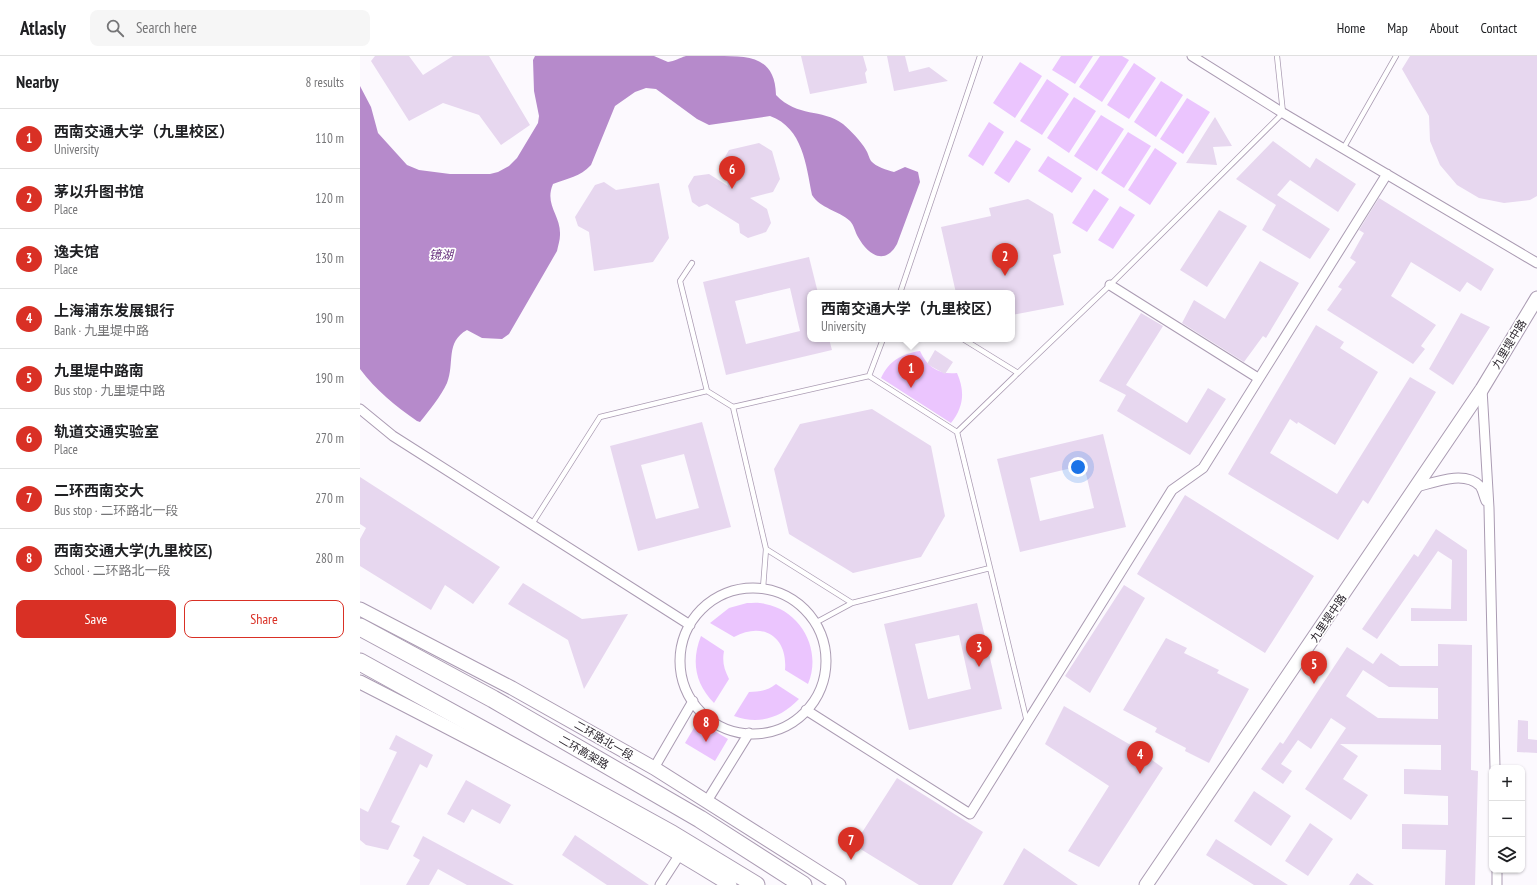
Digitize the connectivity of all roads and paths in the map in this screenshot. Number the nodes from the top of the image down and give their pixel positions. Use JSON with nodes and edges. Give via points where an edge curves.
{"nodes":[{"id":1,"x":980,"y":56,"type":"edge"},
{"id":2,"x":1192,"y":56,"type":"edge"},
{"id":3,"x":1277,"y":56,"type":"edge"},
{"id":4,"x":1396,"y":56,"type":"edge"},
{"id":5,"x":1283,"y":113,"type":"junction"},
{"id":6,"x":1343,"y":149,"type":"junction"},
{"id":7,"x":1387,"y":174,"type":"junction"},
{"id":8,"x":692,"y":262,"type":"dead end"},
{"id":9,"x":1537,"y":262,"type":"edge"},
{"id":10,"x":1110,"y":285,"type":"junction"},
{"id":11,"x":901,"y":290,"type":"edge"},
{"id":12,"x":1537,"y":298,"type":"edge"},
{"id":13,"x":882,"y":342,"type":"edge"},
{"id":14,"x":968,"y":342,"type":"edge"},
{"id":15,"x":1018,"y":373,"type":"junction"},
{"id":16,"x":869,"y":376,"type":"junction"},
{"id":17,"x":1258,"y":378,"type":"junction"},
{"id":18,"x":1482,"y":389,"type":"junction"},
{"id":19,"x":707,"y":391,"type":"junction"},
{"id":20,"x":733,"y":407,"type":"junction"},
{"id":21,"x":360,"y":409,"type":"edge"},
{"id":22,"x":957,"y":432,"type":"junction"},
{"id":23,"x":1417,"y":486,"type":"junction"},
{"id":24,"x":1489,"y":508,"type":"junction"},
{"id":25,"x":532,"y":524,"type":"junction"},
{"id":26,"x":766,"y":549,"type":"junction"},
{"id":27,"x":990,"y":568,"type":"junction"},
{"id":28,"x":763,"y":588,"type":"junction"},
{"id":29,"x":852,"y":603,"type":"junction"},
{"id":30,"x":360,"y":609,"type":"edge"},
{"id":31,"x":815,"y":623,"type":"junction"},
{"id":32,"x":690,"y":625,"type":"junction"},
{"id":33,"x":360,"y":627,"type":"edge"},
{"id":34,"x":360,"y":662,"type":"edge"},
{"id":35,"x":360,"y":682,"type":"edge"},
{"id":36,"x":693,"y":701,"type":"junction"},
{"id":37,"x":806,"y":710,"type":"junction"},
{"id":38,"x":1027,"y":724,"type":"junction"},
{"id":39,"x":749,"y":733,"type":"junction"},
{"id":40,"x":1495,"y":765,"type":"edge"},
{"id":41,"x":654,"y":768,"type":"junction"},
{"id":42,"x":708,"y":802,"type":"junction"},
{"id":43,"x":680,"y":854,"type":"junction"},
{"id":44,"x":1497,"y":873,"type":"edge"},
{"id":45,"x":660,"y":885,"type":"edge"},
{"id":46,"x":730,"y":885,"type":"edge"},
{"id":47,"x":756,"y":885,"type":"edge"},
{"id":48,"x":803,"y":885,"type":"edge"},
{"id":49,"x":839,"y":885,"type":"edge"},
{"id":50,"x":1146,"y":885,"type":"edge"},
{"id":51,"x":1497,"y":885,"type":"edge"}],
"edges":[{"from":1,"to":11,"type":"lane"},
{"from":2,"to":5,"type":"street"},
{"from":3,"to":5,"type":"lane"},
{"from":4,"to":6,"type":"lane"},
{"from":5,"to":6,"type":"street"},
{"from":5,"to":10,"type":"lane"},
{"from":6,"to":7,"type":"street"},
{"from":7,"to":9,"type":"street"},
{"from":7,"to":17,"type":"street"},
{"from":8,"to":19,"type":"lane","via":[[680,281]]},
{"from":10,"to":15,"type":"lane"},
{"from":10,"to":17,"type":"street"},
{"from":12,"to":18,"type":"main road","name":"九里堤中路"},
{"from":13,"to":16,"type":"lane"},
{"from":14,"to":15,"type":"lane"},
{"from":15,"to":22,"type":"lane"},
{"from":16,"to":20,"type":"lane"},
{"from":16,"to":22,"type":"lane"},
{"from":17,"to":38,"type":"street","via":[[1203,468],[1172,490]]},
{"from":18,"to":23,"type":"main road","name":"九里堤中路"},
{"from":18,"to":24,"type":"street"},
{"from":19,"to":20,"type":"lane"},
{"from":19,"to":25,"type":"lane","via":[[600,417]]},
{"from":20,"to":26,"type":"lane"},
{"from":21,"to":25,"type":"street","via":[[392,436]]},
{"from":22,"to":27,"type":"lane"},
{"from":23,"to":24,"type":"street","via":[[1447,478],[1469,480],[1480,487]]},
{"from":23,"to":50,"type":"main road","name":"九里堤中路"},
{"from":24,"to":40,"type":"street"},
{"from":25,"to":32,"type":"street"},
{"from":26,"to":28,"type":"lane"},
{"from":26,"to":29,"type":"lane"},
{"from":27,"to":29,"type":"lane"},
{"from":27,"to":38,"type":"lane"},
{"from":28,"to":31,"type":"street","via":[[787,596],[806,610]]},
{"from":28,"to":32,"type":"street","via":[[738,589],[715,598],[696,615]]},
{"from":29,"to":31,"type":"lane"},
{"from":30,"to":41,"type":"main road","name":"二环路北一段","via":[[512,688]]},
{"from":31,"to":37,"type":"street","via":[[826,650],[825,673],[818,695]]},
{"from":32,"to":36,"type":"street","via":[[684,637],[680,662],[685,686]]},
{"from":33,"to":48,"type":"highway","name":"二环高架路","via":[[493,699],[700,819]]},
{"from":34,"to":47,"type":"highway","via":[[672,834]]},
{"from":35,"to":43,"type":"main road","via":[[481,744]]},
{"from":36,"to":39,"type":"street","via":[[717,724],[741,733]]},
{"from":36,"to":41,"type":"street"},
{"from":37,"to":38,"type":"street","via":[[970,814]]},
{"from":37,"to":39,"type":"street","via":[[786,726],[764,733]]},
{"from":39,"to":42,"type":"street"},
{"from":41,"to":42,"type":"main road","name":"二环路北一段"},
{"from":42,"to":49,"type":"main road","name":"二环路北一段"},
{"from":43,"to":45,"type":"street"},
{"from":43,"to":46,"type":"main road"},
{"from":44,"to":51,"type":"street"}]}
